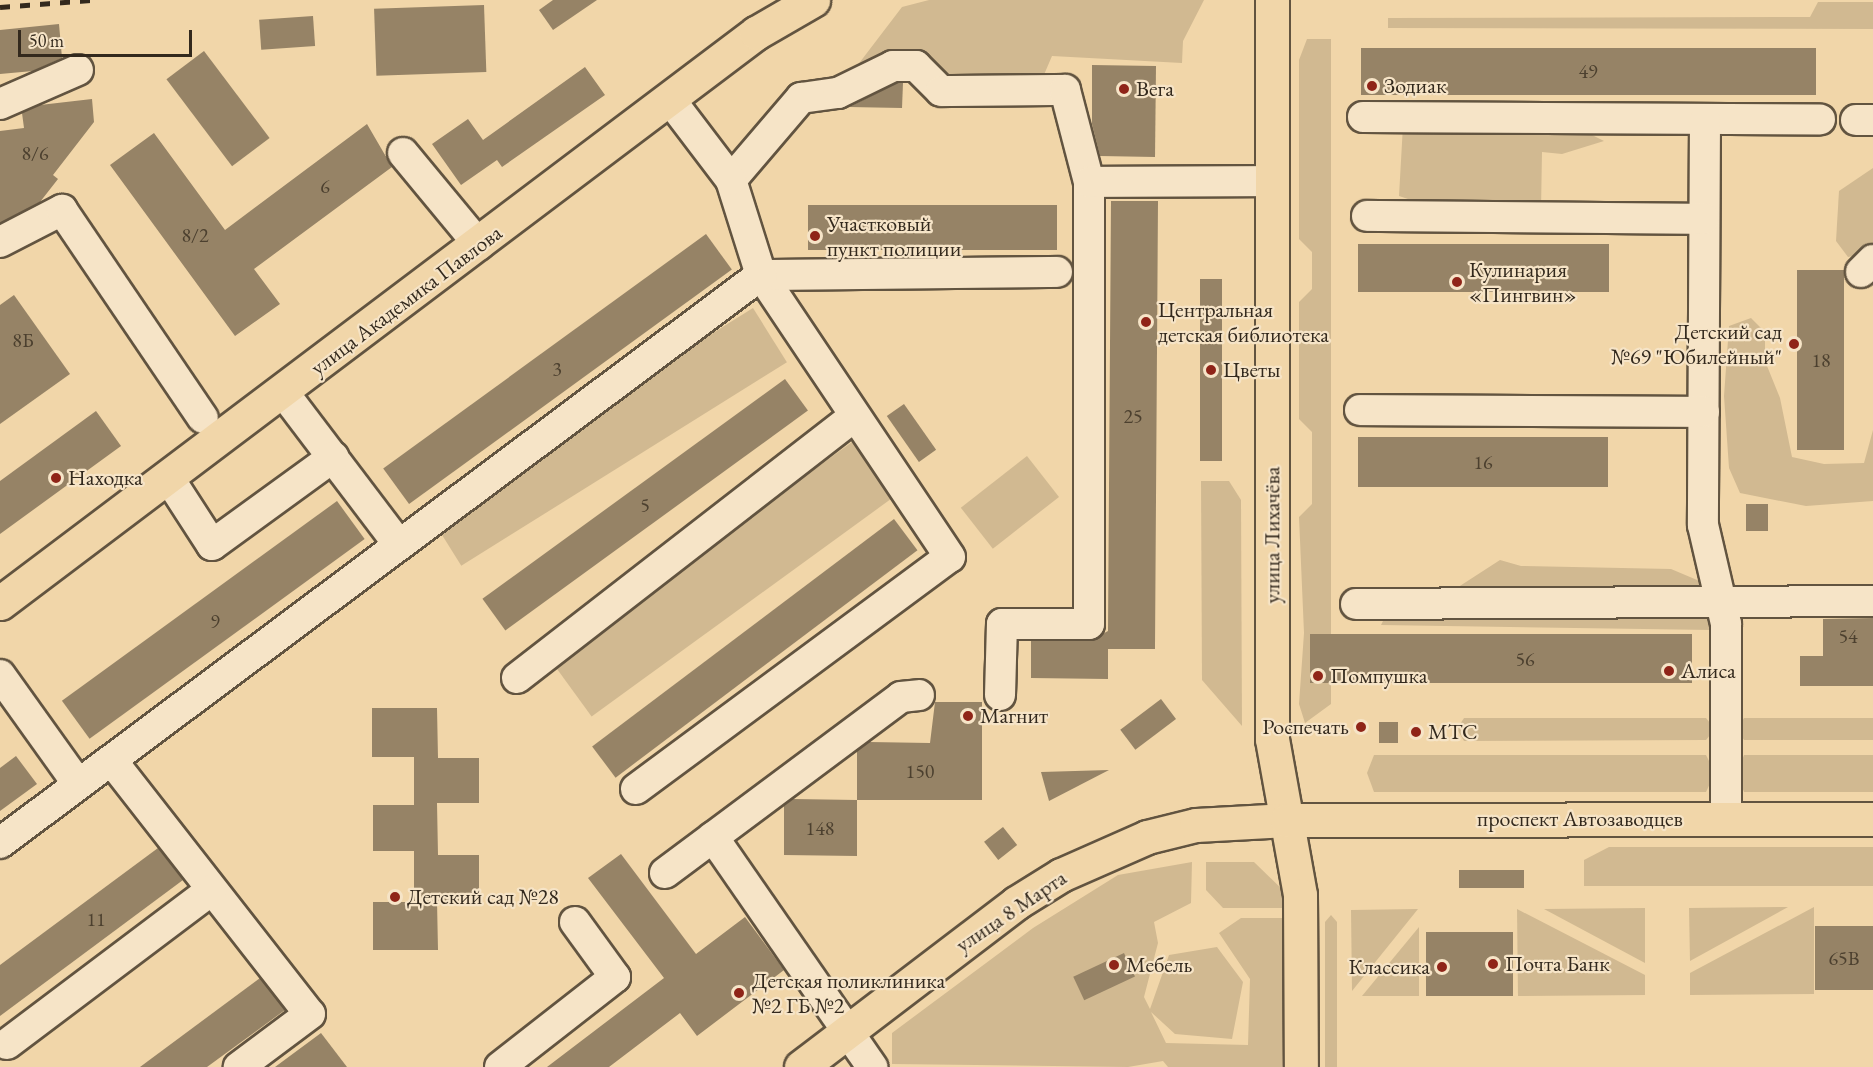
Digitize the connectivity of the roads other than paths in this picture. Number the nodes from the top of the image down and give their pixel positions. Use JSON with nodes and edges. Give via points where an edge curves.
{"nodes":[{"id":1,"x":813,"y":0,"type":"edge"},
{"id":2,"x":1272,"y":0,"type":"edge"},
{"id":3,"x":78,"y":70,"type":"dead end"},
{"id":4,"x":671,"y":101,"type":"junction"},
{"id":5,"x":0,"y":104,"type":"edge"},
{"id":6,"x":1363,"y":117,"type":"dead end"},
{"id":7,"x":1820,"y":119,"type":"dead end"},
{"id":8,"x":1704,"y":120,"type":"junction"},
{"id":9,"x":403,"y":153,"type":"dead end"},
{"id":10,"x":731,"y":180,"type":"junction"},
{"id":11,"x":1272,"y":181,"type":"junction"},
{"id":12,"x":1089,"y":182,"type":"junction"},
{"id":13,"x":1367,"y":216,"type":"dead end"},
{"id":14,"x":1704,"y":219,"type":"junction"},
{"id":15,"x":0,"y":242,"type":"edge"},
{"id":16,"x":479,"y":245,"type":"junction"},
{"id":17,"x":1058,"y":272,"type":"dead end"},
{"id":18,"x":761,"y":274,"type":"junction"},
{"id":19,"x":283,"y":392,"type":"junction"},
{"id":20,"x":1360,"y":410,"type":"dead end"},
{"id":21,"x":1704,"y":412,"type":"junction"},
{"id":22,"x":854,"y":417,"type":"junction"},
{"id":23,"x":203,"y":418,"type":"dead end"},
{"id":24,"x":333,"y":457,"type":"junction"},
{"id":25,"x":168,"y":477,"type":"junction"},
{"id":26,"x":397,"y":542,"type":"junction"},
{"id":27,"x":1873,"y":601,"type":"edge"},
{"id":28,"x":0,"y":603,"type":"edge"},
{"id":29,"x":1356,"y":604,"type":"dead end"},
{"id":30,"x":1723,"y":605,"type":"junction"},
{"id":31,"x":0,"y":675,"type":"edge"},
{"id":32,"x":517,"y":678,"type":"dead end"},
{"id":33,"x":919,"y":695,"type":"dead end"},
{"id":34,"x":1000,"y":695,"type":"dead end"},
{"id":35,"x":112,"y":761,"type":"junction"},
{"id":36,"x":78,"y":784,"type":"junction"},
{"id":37,"x":636,"y":789,"type":"dead end"},
{"id":38,"x":1726,"y":819,"type":"junction"},
{"id":39,"x":1873,"y":819,"type":"edge"},
{"id":40,"x":1287,"y":820,"type":"junction"},
{"id":41,"x":712,"y":837,"type":"junction"},
{"id":42,"x":0,"y":843,"type":"edge"},
{"id":43,"x":665,"y":873,"type":"dead end"},
{"id":44,"x":211,"y":890,"type":"junction"},
{"id":45,"x":575,"y":921,"type":"dead end"},
{"id":46,"x":847,"y":1031,"type":"junction"},
{"id":47,"x":7,"y":1044,"type":"dead end"},
{"id":48,"x":239,"y":1067,"type":"edge"},
{"id":49,"x":500,"y":1067,"type":"edge"},
{"id":50,"x":801,"y":1067,"type":"edge"},
{"id":51,"x":872,"y":1067,"type":"edge"},
{"id":52,"x":1301,"y":1067,"type":"edge"}],
"edges":[{"from":1,"to":4,"type":"main road","name":"улица Академика Павлова","via":[[756,33]]},
{"from":2,"to":11,"type":"main road","name":"улица Лихачёва"},
{"from":3,"to":5,"type":"street"},
{"from":4,"to":10,"type":"street"},
{"from":4,"to":16,"type":"main road","name":"улица Академика Павлова"},
{"from":6,"to":8,"type":"street"},
{"from":7,"to":8,"type":"street"},
{"from":8,"to":14,"type":"street"},
{"from":9,"to":16,"type":"street"},
{"from":10,"to":12,"type":"street","via":[[801,98],[838,93],[893,66],[916,66],[941,92],[1065,90]]},
{"from":10,"to":18,"type":"street"},
{"from":11,"to":12,"type":"street"},
{"from":11,"to":40,"type":"main road","name":"улица Лихачёва","via":[[1272,739]]},
{"from":12,"to":34,"type":"street","via":[[1089,624],[1002,624]]},
{"from":13,"to":14,"type":"street"},
{"from":14,"to":21,"type":"street"},
{"from":15,"to":23,"type":"street","via":[[62,210]]},
{"from":16,"to":19,"type":"main road","name":"улица Академика Павлова"},
{"from":17,"to":18,"type":"street"},
{"from":18,"to":22,"type":"street"},
{"from":18,"to":26,"type":"street"},
{"from":19,"to":24,"type":"street"},
{"from":19,"to":25,"type":"main road","name":"улица Академика Павлова"},
{"from":20,"to":21,"type":"street"},
{"from":21,"to":30,"type":"street","via":[[1703,525]]},
{"from":22,"to":32,"type":"street"},
{"from":22,"to":37,"type":"street","via":[[950,557]]},
{"from":24,"to":25,"type":"street","via":[[212,545]]},
{"from":24,"to":26,"type":"street"},
{"from":25,"to":28,"type":"main road","name":"улица Академика Павлова"},
{"from":26,"to":35,"type":"street"},
{"from":27,"to":30,"type":"street"},
{"from":29,"to":30,"type":"street"},
{"from":30,"to":38,"type":"street"},
{"from":31,"to":36,"type":"street"},
{"from":33,"to":41,"type":"street","via":[[901,697]]},
{"from":35,"to":36,"type":"street"},
{"from":35,"to":44,"type":"street"},
{"from":36,"to":42,"type":"street"},
{"from":38,"to":39,"type":"main road","name":"проспект Автозаводцев"},
{"from":38,"to":40,"type":"main road","name":"проспект Автозаводцев"},
{"from":40,"to":46,"type":"main road","name":"улица 8 Марта","via":[[1197,825],[1098,856],[1016,903]]},
{"from":40,"to":52,"type":"main road","name":"улица Лихачёва","via":[[1301,912]]},
{"from":41,"to":43,"type":"street"},
{"from":41,"to":46,"type":"street"},
{"from":44,"to":47,"type":"street"},
{"from":44,"to":48,"type":"street","via":[[310,1014]]},
{"from":45,"to":49,"type":"street","via":[[615,977]]},
{"from":46,"to":50,"type":"main road","name":"улица 8 Марта"},
{"from":46,"to":51,"type":"street"}]}
